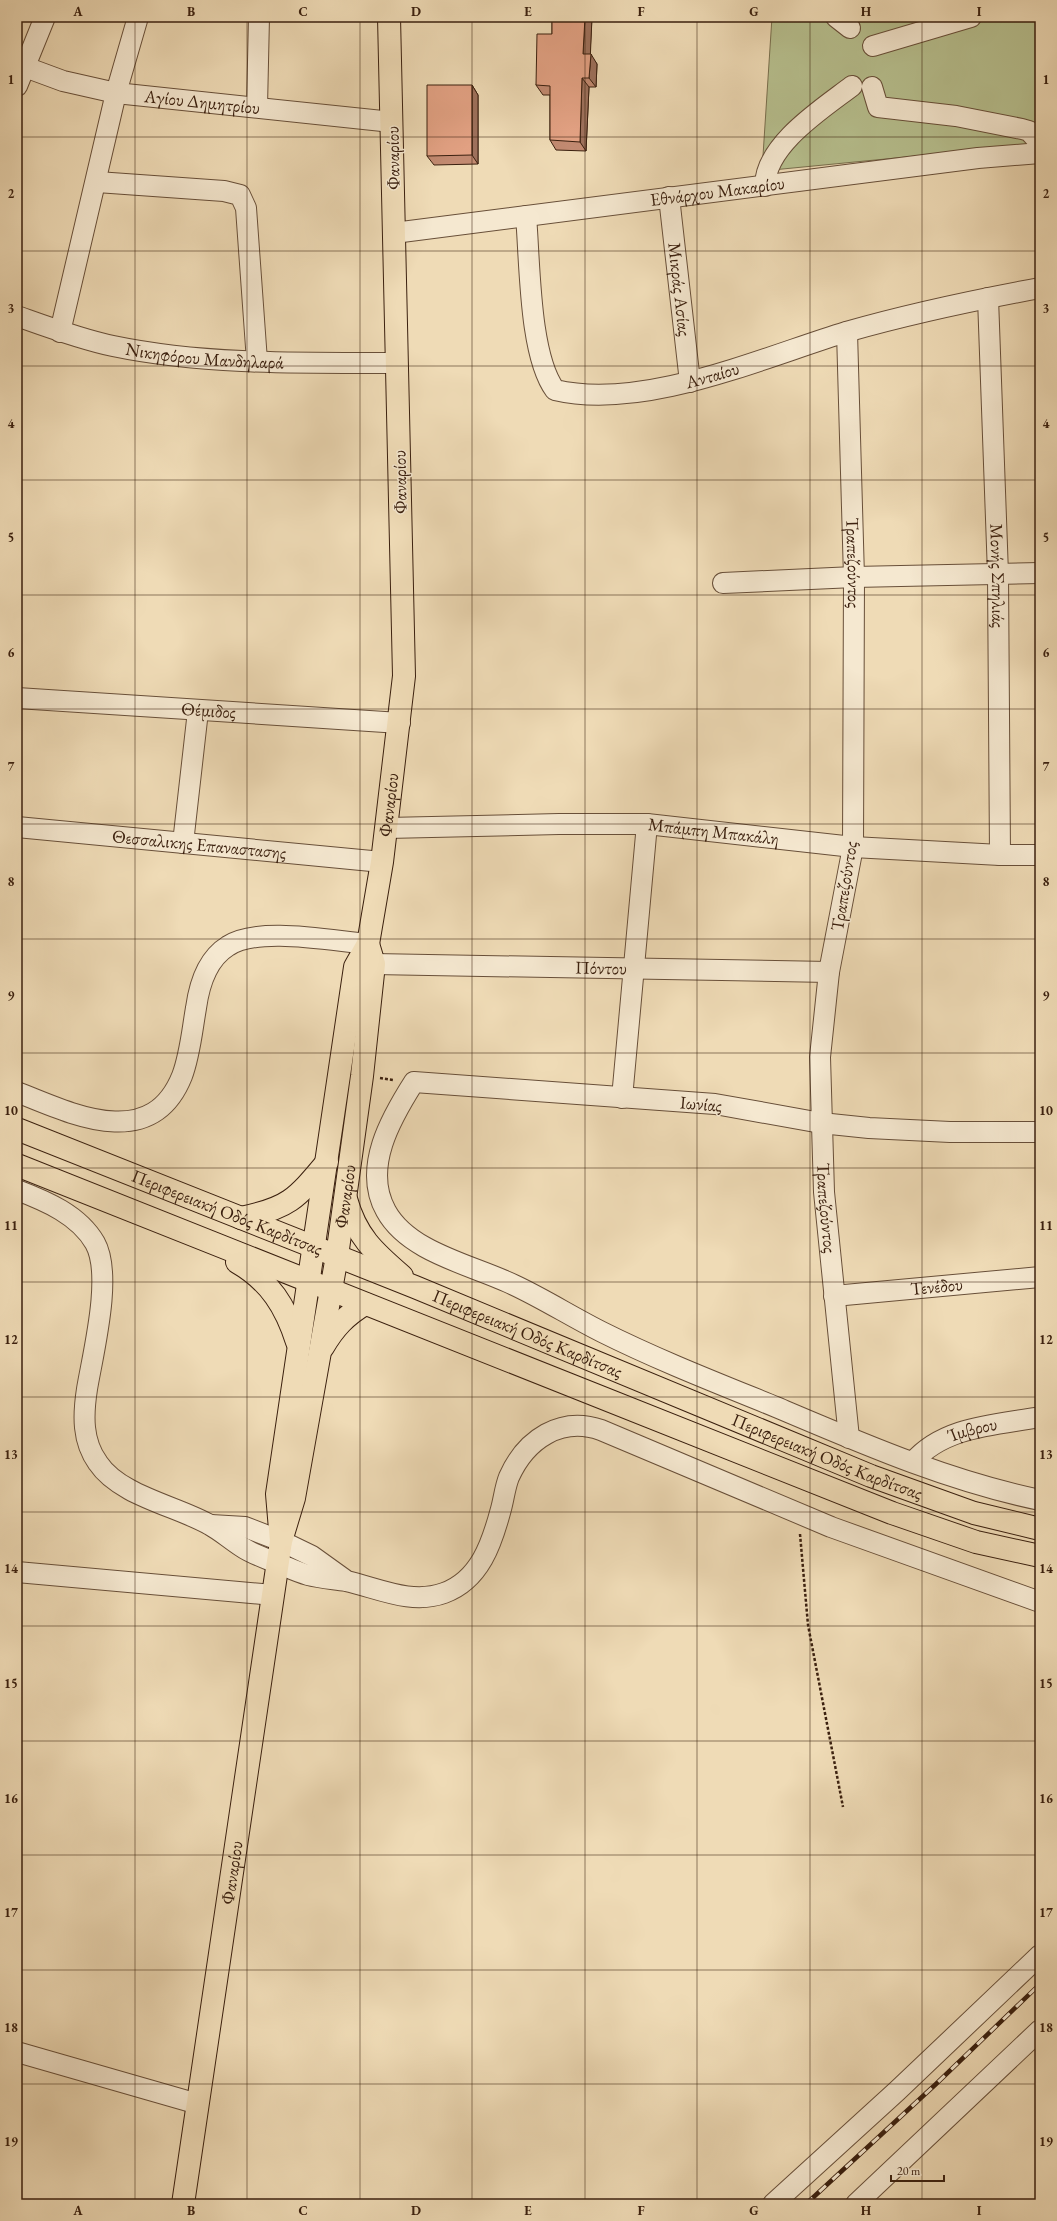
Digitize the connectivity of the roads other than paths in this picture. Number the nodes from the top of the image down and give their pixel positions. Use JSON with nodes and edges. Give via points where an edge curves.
{"nodes":[{"id":1,"x":45,"y":17,"type":"edge"},
{"id":2,"x":138,"y":17,"type":"edge"},
{"id":3,"x":260,"y":17,"type":"edge"},
{"id":4,"x":390,"y":17,"type":"edge"},
{"id":5,"x":971,"y":17,"type":"edge"},
{"id":6,"x":873,"y":46,"type":"dead end"},
{"id":7,"x":19,"y":73,"type":"edge"},
{"id":8,"x":852,"y":86,"type":"dead end"},
{"id":9,"x":872,"y":88,"type":"dead end"},
{"id":10,"x":116,"y":93,"type":"junction"},
{"id":11,"x":257,"y":108,"type":"junction"},
{"id":12,"x":392,"y":122,"type":"junction"},
{"id":13,"x":1040,"y":143,"type":"edge"},
{"id":14,"x":1040,"y":153,"type":"edge"},
{"id":15,"x":97,"y":182,"type":"junction"},
{"id":16,"x":765,"y":186,"type":"junction"},
{"id":17,"x":668,"y":197,"type":"junction"},
{"id":18,"x":526,"y":216,"type":"junction"},
{"id":19,"x":394,"y":233,"type":"junction"},
{"id":20,"x":1040,"y":288,"type":"edge"},
{"id":21,"x":988,"y":298,"type":"junction"},
{"id":22,"x":17,"y":316,"type":"edge"},
{"id":23,"x":60,"y":332,"type":"junction"},
{"id":24,"x":847,"y":332,"type":"junction"},
{"id":25,"x":257,"y":361,"type":"junction"},
{"id":26,"x":397,"y":363,"type":"junction"},
{"id":27,"x":690,"y":382,"type":"junction"},
{"id":28,"x":1040,"y":573,"type":"edge"},
{"id":29,"x":998,"y":574,"type":"junction"},
{"id":30,"x":854,"y":577,"type":"junction"},
{"id":31,"x":723,"y":583,"type":"dead end"},
{"id":32,"x":17,"y":698,"type":"edge"},
{"id":33,"x":198,"y":711,"type":"junction"},
{"id":34,"x":400,"y":723,"type":"junction"},
{"id":35,"x":647,"y":824,"type":"junction"},
{"id":36,"x":17,"y":827,"type":"edge"},
{"id":37,"x":387,"y":828,"type":"junction"},
{"id":38,"x":184,"y":843,"type":"junction"},
{"id":39,"x":853,"y":847,"type":"junction"},
{"id":40,"x":1000,"y":855,"type":"junction"},
{"id":41,"x":1040,"y":855,"type":"edge"},
{"id":42,"x":382,"y":862,"type":"junction"},
{"id":43,"x":368,"y":944,"type":"junction"},
{"id":44,"x":374,"y":964,"type":"junction"},
{"id":45,"x":633,"y":968,"type":"junction"},
{"id":46,"x":829,"y":972,"type":"junction"},
{"id":47,"x":17,"y":1092,"type":"edge"},
{"id":48,"x":622,"y":1098,"type":"junction"},
{"id":49,"x":821,"y":1123,"type":"junction"},
{"id":50,"x":17,"y":1129,"type":"edge"},
{"id":51,"x":1040,"y":1132,"type":"edge"},
{"id":52,"x":327,"y":1162,"type":"junction"},
{"id":53,"x":17,"y":1165,"type":"edge"},
{"id":54,"x":17,"y":1190,"type":"edge"},
{"id":55,"x":346,"y":1196,"type":"junction"},
{"id":56,"x":241,"y":1218,"type":"junction"},
{"id":57,"x":208,"y":1242,"type":"junction"},
{"id":58,"x":314,"y":1247,"type":"junction"},
{"id":59,"x":336,"y":1256,"type":"junction"},
{"id":60,"x":1040,"y":1277,"type":"edge"},
{"id":61,"x":308,"y":1281,"type":"junction"},
{"id":62,"x":415,"y":1287,"type":"junction"},
{"id":63,"x":331,"y":1290,"type":"junction"},
{"id":64,"x":834,"y":1296,"type":"junction"},
{"id":65,"x":365,"y":1304,"type":"junction"},
{"id":66,"x":298,"y":1348,"type":"junction"},
{"id":67,"x":318,"y":1357,"type":"junction"},
{"id":68,"x":1040,"y":1417,"type":"edge"},
{"id":69,"x":849,"y":1438,"type":"junction"},
{"id":70,"x":913,"y":1462,"type":"junction"},
{"id":71,"x":286,"y":1496,"type":"junction"},
{"id":72,"x":1040,"y":1500,"type":"edge"},
{"id":73,"x":211,"y":1525,"type":"junction"},
{"id":74,"x":1040,"y":1530,"type":"edge"},
{"id":75,"x":281,"y":1541,"type":"junction"},
{"id":76,"x":1040,"y":1556,"type":"edge"},
{"id":77,"x":278,"y":1563,"type":"junction"},
{"id":78,"x":17,"y":1572,"type":"edge"},
{"id":79,"x":347,"y":1582,"type":"junction"},
{"id":80,"x":273,"y":1595,"type":"junction"},
{"id":81,"x":1040,"y":1602,"type":"edge"},
{"id":82,"x":1040,"y":1955,"type":"edge"},
{"id":83,"x":1040,"y":2030,"type":"edge"},
{"id":84,"x":17,"y":2052,"type":"edge"},
{"id":85,"x":198,"y":2104,"type":"junction"},
{"id":86,"x":184,"y":2204,"type":"edge"},
{"id":87,"x":773,"y":2204,"type":"edge"},
{"id":88,"x":856,"y":2204,"type":"edge"}],
"edges":[{"from":1,"to":7,"type":"street"},
{"from":2,"to":10,"type":"street"},
{"from":3,"to":11,"type":"street"},
{"from":4,"to":12,"type":"main road","name":"Φαναρίου"},
{"from":5,"to":6,"type":"street"},
{"from":7,"to":10,"type":"street","name":"Αγίου Δημητρίου"},
{"from":8,"to":16,"type":"street","via":[[791,136],[771,161]]},
{"from":9,"to":13,"type":"street","via":[[878,107],[956,116],[1022,129],[1029,131]]},
{"from":10,"to":11,"type":"street","name":"Αγίου Δημητρίου"},
{"from":10,"to":15,"type":"street"},
{"from":11,"to":12,"type":"street","name":"Αγίου Δημητρίου"},
{"from":12,"to":19,"type":"main road","name":"Φαναρίου"},
{"from":14,"to":16,"type":"street","name":"Εθνάρχου Μακαρίου","via":[[978,158]]},
{"from":15,"to":23,"type":"street"},
{"from":15,"to":25,"type":"street","via":[[224,191],[240,195],[246,208]]},
{"from":16,"to":17,"type":"street","name":"Εθνάρχου Μακαρίου"},
{"from":17,"to":18,"type":"street","name":"Εθνάρχου Μακαρίου"},
{"from":17,"to":27,"type":"street","name":"Μικράς Ασίας"},
{"from":18,"to":19,"type":"street","name":"Εθνάρχου Μακαρίου"},
{"from":18,"to":27,"type":"street","name":"Ανταίου","via":[[538,347],[547,379],[556,390],[592,396]]},
{"from":19,"to":26,"type":"main road","name":"Φαναρίου"},
{"from":20,"to":21,"type":"street","name":"Ανταίου"},
{"from":21,"to":24,"type":"street","name":"Ανταίου"},
{"from":21,"to":29,"type":"street","name":"Μονής Σπηλιάς"},
{"from":22,"to":23,"type":"street","name":"Νικηφόρου Μανδηλαρά"},
{"from":23,"to":25,"type":"street","name":"Νικηφόρου Μανδηλαρά","via":[[113,346],[170,354]]},
{"from":24,"to":27,"type":"street","name":"Ανταίου"},
{"from":24,"to":30,"type":"street","name":"Τραπεζούντος"},
{"from":25,"to":26,"type":"street","name":"Νικηφόρου Μανδηλαρά"},
{"from":26,"to":34,"type":"main road","name":"Φαναρίου","via":[[404,676]]},
{"from":28,"to":29,"type":"street"},
{"from":29,"to":30,"type":"street"},
{"from":29,"to":40,"type":"street","name":"Μονής Σπηλιάς"},
{"from":30,"to":31,"type":"street"},
{"from":30,"to":39,"type":"street","name":"Τραπεζούντος"},
{"from":32,"to":33,"type":"street","name":"Θέμιδος"},
{"from":33,"to":34,"type":"street","name":"Θέμιδος"},
{"from":33,"to":38,"type":"street"},
{"from":34,"to":37,"type":"main road","name":"Φαναρίου"},
{"from":35,"to":37,"type":"street","name":"Μπάμπη Μπακάλη"},
{"from":35,"to":39,"type":"street","name":"Μπάμπη Μπακάλη"},
{"from":35,"to":45,"type":"street"},
{"from":36,"to":38,"type":"street","name":"Θεσσαλικης Επαναστασης"},
{"from":37,"to":42,"type":"main road","name":"Φαναρίου"},
{"from":38,"to":42,"type":"street","name":"Θεσσαλικης Επαναστασης"},
{"from":39,"to":40,"type":"street","name":"Μπάμπη Μπακάλη"},
{"from":39,"to":46,"type":"street","name":"Τραπεζούντος"},
{"from":40,"to":41,"type":"street","name":"Μπάμπη Μπακάλη"},
{"from":42,"to":43,"type":"main road","name":"Φαναρίου"},
{"from":43,"to":44,"type":"main road","name":"Φαναρίου"},
{"from":43,"to":47,"type":"street","via":[[263,935],[228,945],[211,963],[202,983],[188,1056],[177,1088],[162,1107],[140,1119],[103,1121]]},
{"from":43,"to":52,"type":"main road","name":"Φαναρίου","via":[[356,967]]},
{"from":44,"to":45,"type":"street","name":"Πόντου"},
{"from":44,"to":55,"type":"main road","name":"Φαναρίου"},
{"from":45,"to":46,"type":"street","name":"Πόντου"},
{"from":45,"to":48,"type":"street"},
{"from":46,"to":49,"type":"street","name":"Τραπεζούντος","via":[[820,1057]]},
{"from":48,"to":49,"type":"street","name":"Ιωνίας","via":[[714,1104]]},
{"from":48,"to":69,"type":"street","name":"Ιωνίας","via":[[414,1082],[386,1134],[378,1166],[380,1199],[394,1223],[429,1249],[509,1282],[622,1342]]},
{"from":49,"to":51,"type":"street","name":"Ιωνίας","via":[[950,1132]]},
{"from":49,"to":64,"type":"street","name":"Τραπεζούντος","via":[[824,1192]]},
{"from":50,"to":56,"type":"main road","name":"Περιφερειακή Οδός Καρδίτσας"},
{"from":52,"to":56,"type":"main road","via":[[302,1192],[289,1202],[270,1212]]},
{"from":52,"to":58,"type":"main road","name":"Φαναρίου"},
{"from":53,"to":57,"type":"main road","name":"Περιφερειακή Οδός Καρδίτσας"},
{"from":54,"to":73,"type":"street","via":[[55,1207],[75,1221],[92,1238],[101,1258],[101,1298],[84,1414],[86,1435],[93,1455],[102,1469],[121,1483],[159,1503]]},
{"from":55,"to":59,"type":"main road","name":"Φαναρίου"},
{"from":55,"to":62,"type":"main road","via":[[357,1228],[368,1245]]},
{"from":56,"to":58,"type":"main road","name":"Περιφερειακή Οδός Καρδίτσας"},
{"from":57,"to":61,"type":"main road","name":"Περιφερειακή Οδός Καρδίτσας"},
{"from":57,"to":66,"type":"main road","via":[[225,1256],[255,1273],[269,1287],[290,1318]]},
{"from":58,"to":59,"type":"main road","name":"Περιφερειακή Οδός Καρδίτσας"},
{"from":58,"to":61,"type":"main road","name":"Φαναρίου"},
{"from":59,"to":62,"type":"main road","name":"Περιφερειακή Οδός Καρδίτσας"},
{"from":59,"to":63,"type":"main road","name":"Φαναρίου"},
{"from":60,"to":64,"type":"street","name":"Τενέδου"},
{"from":61,"to":63,"type":"main road","name":"Περιφερειακή Οδός Καρδίτσας"},
{"from":61,"to":66,"type":"main road","name":"Φαναρίου"},
{"from":62,"to":74,"type":"main road","name":"Περιφερειακή Οδός Καρδίτσας","via":[[886,1481],[974,1513]]},
{"from":63,"to":65,"type":"main road","name":"Περιφερειακή Οδός Καρδίτσας"},
{"from":63,"to":67,"type":"main road","name":"Φαναρίου"},
{"from":64,"to":69,"type":"street","name":"Τραπεζούντος"},
{"from":65,"to":67,"type":"main road","via":[[338,1324]]},
{"from":65,"to":76,"type":"main road","name":"Περιφερειακή Οδός Καρδίτσας","via":[[892,1513],[976,1542]]},
{"from":66,"to":71,"type":"main road","name":"Φαναρίου"},
{"from":67,"to":71,"type":"main road","name":"Φαναρίου"},
{"from":68,"to":70,"type":"street","name":"Ίμβρου","via":[[982,1427],[949,1436],[928,1447]]},
{"from":69,"to":70,"type":"street"},
{"from":70,"to":72,"type":"street","via":[[979,1485]]},
{"from":71,"to":75,"type":"main road","name":"Φαναρίου"},
{"from":73,"to":75,"type":"street","via":[[245,1526]]},
{"from":73,"to":77,"type":"street","via":[[244,1549]]},
{"from":75,"to":77,"type":"main road","name":"Φαναρίου"},
{"from":75,"to":79,"type":"street","via":[[312,1556]]},
{"from":77,"to":79,"type":"street","via":[[306,1575]]},
{"from":77,"to":80,"type":"main road","name":"Φαναρίου"},
{"from":78,"to":80,"type":"street"},
{"from":79,"to":81,"type":"street","via":[[410,1597],[439,1594],[457,1586],[473,1572],[486,1554],[507,1482],[520,1459],[541,1436],[568,1425],[585,1425],[799,1513]]},
{"from":80,"to":85,"type":"main road","name":"Φαναρίου"},
{"from":82,"to":87,"type":"street"},
{"from":83,"to":88,"type":"street"},
{"from":84,"to":85,"type":"street"},
{"from":85,"to":86,"type":"main road","name":"Φαναρίου"}]}
